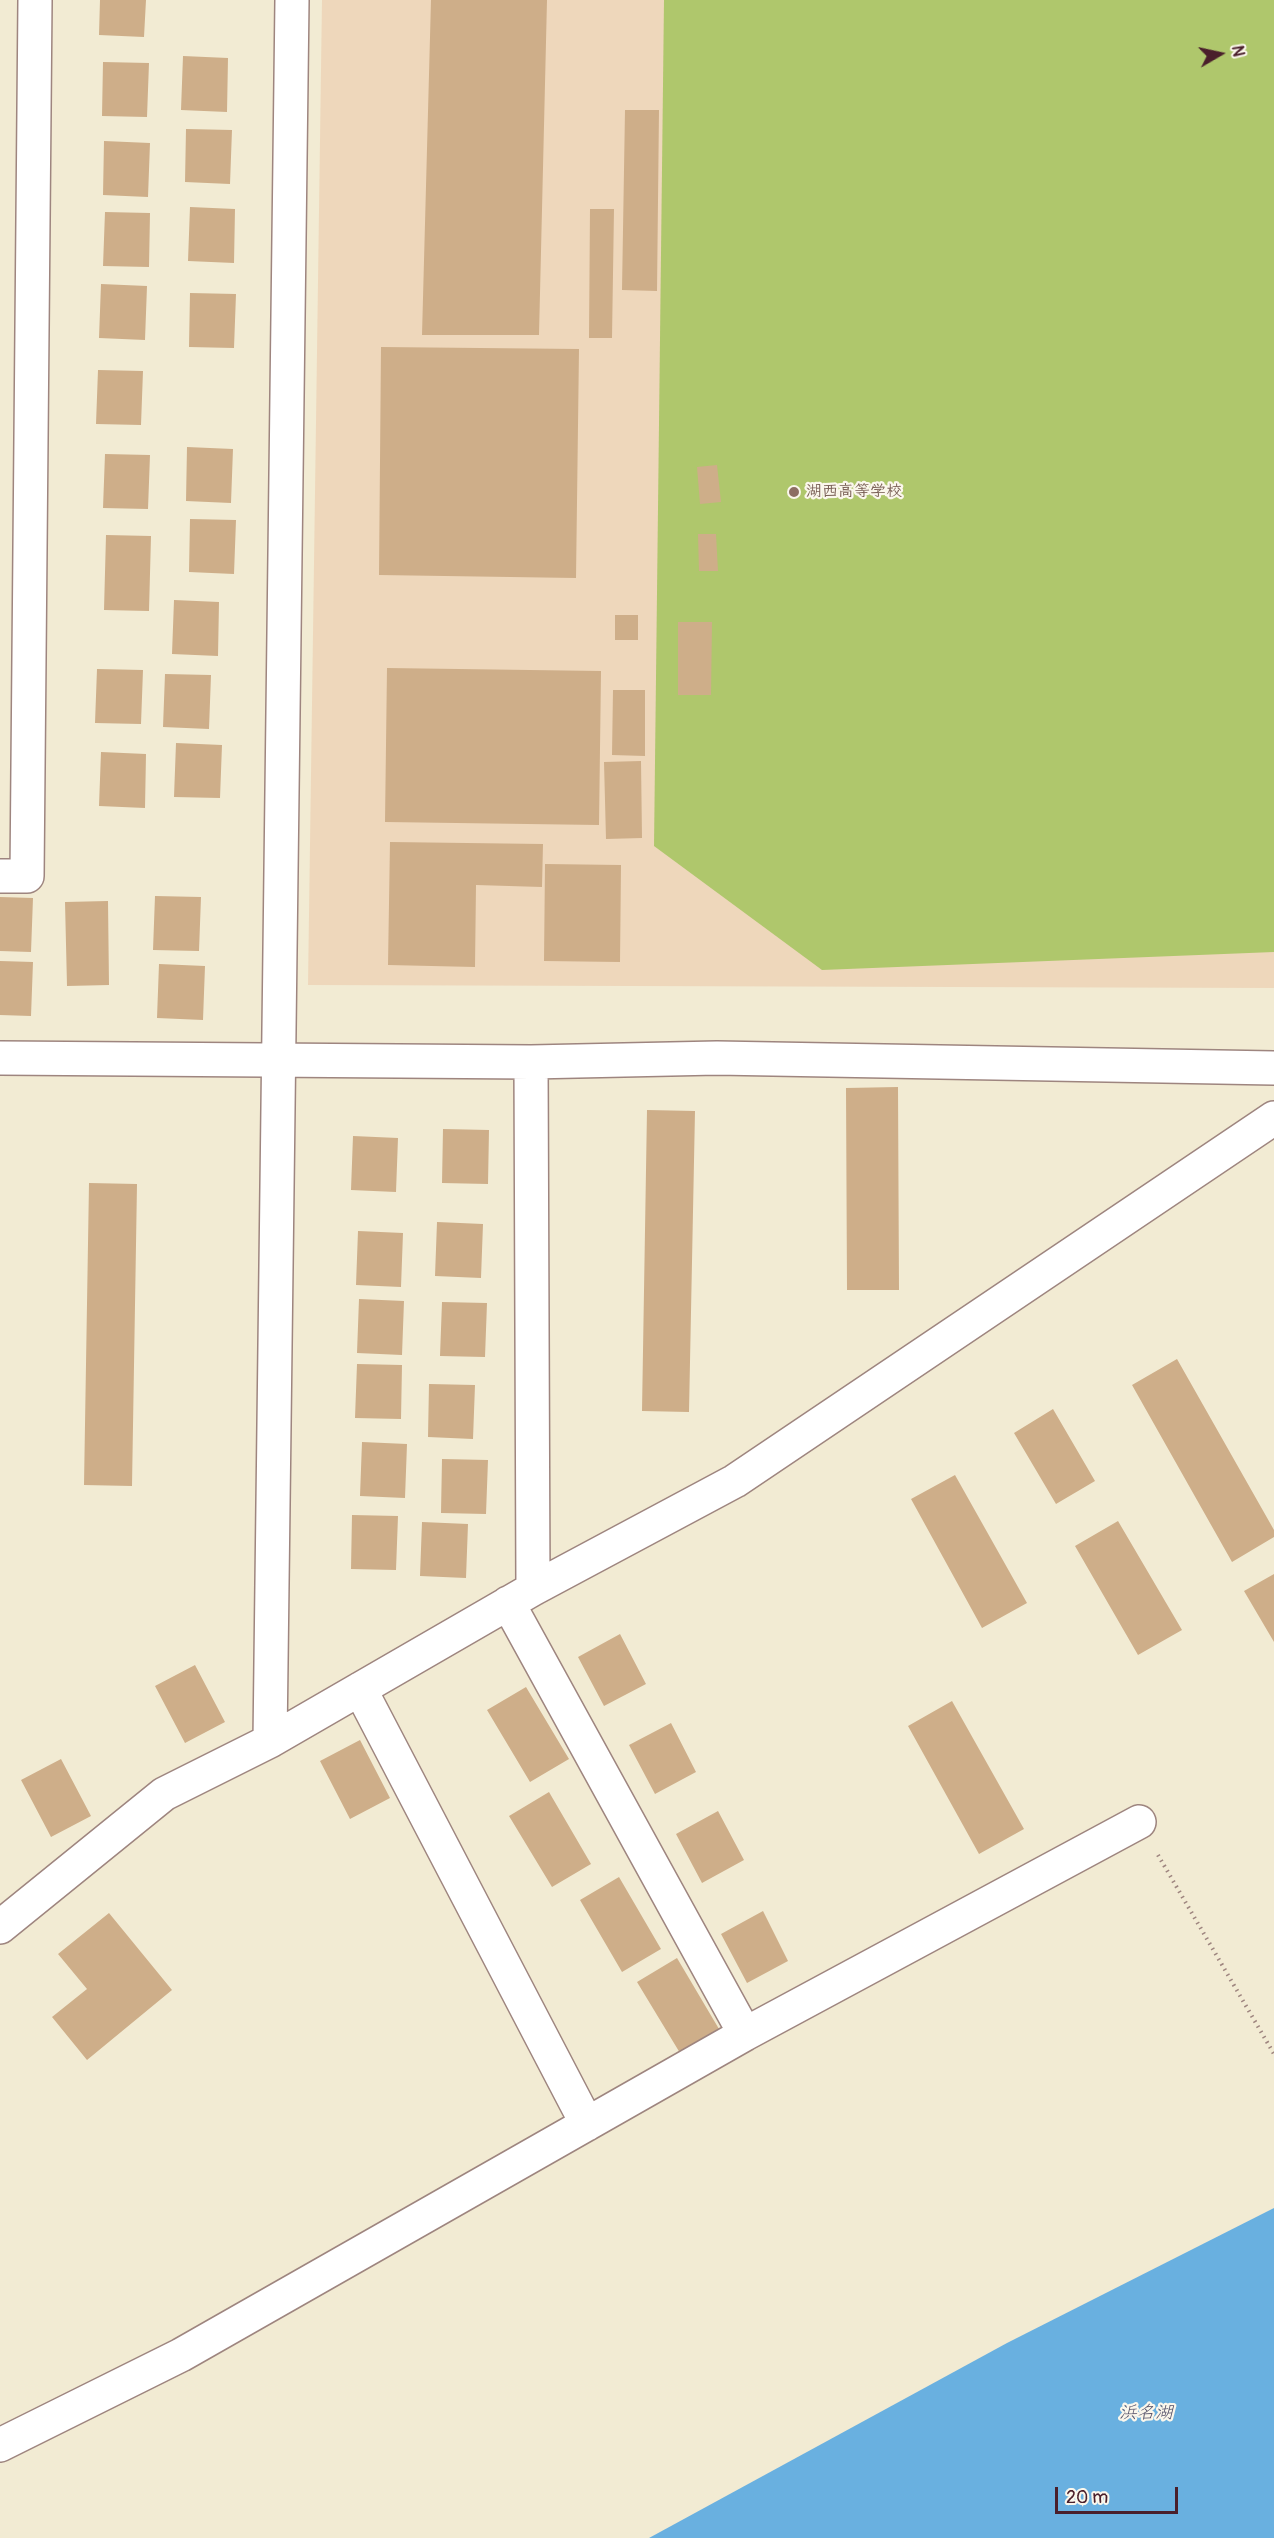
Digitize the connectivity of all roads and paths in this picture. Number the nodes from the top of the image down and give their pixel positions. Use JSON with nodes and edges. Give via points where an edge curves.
{"nodes":[{"id":1,"x":35,"y":0,"type":"edge"},
{"id":2,"x":292,"y":0,"type":"edge"},
{"id":3,"x":0,"y":876,"type":"edge"},
{"id":4,"x":0,"y":1058,"type":"edge"},
{"id":5,"x":278,"y":1060,"type":"junction"},
{"id":6,"x":531,"y":1062,"type":"junction"},
{"id":7,"x":1274,"y":1068,"type":"edge"},
{"id":8,"x":1274,"y":1118,"type":"edge"},
{"id":9,"x":520,"y":1596,"type":"junction"},
{"id":10,"x":360,"y":1689,"type":"junction"},
{"id":11,"x":270,"y":1742,"type":"junction"},
{"id":12,"x":1139,"y":1822,"type":"joint"},
{"id":13,"x":0,"y":1927,"type":"edge"},
{"id":14,"x":745,"y":2034,"type":"junction"},
{"id":15,"x":1274,"y":2054,"type":"edge"},
{"id":16,"x":586,"y":2124,"type":"junction"},
{"id":17,"x":0,"y":2445,"type":"edge"}],
"edges":[{"from":1,"to":3,"type":"street","via":[[27,876]]},
{"from":2,"to":5,"type":"street"},
{"from":4,"to":5,"type":"street"},
{"from":5,"to":6,"type":"street"},
{"from":5,"to":11,"type":"street"},
{"from":6,"to":7,"type":"street","via":[[717,1058]]},
{"from":6,"to":9,"type":"street"},
{"from":8,"to":9,"type":"street","via":[[735,1481]]},
{"from":9,"to":10,"type":"street"},
{"from":9,"to":14,"type":"street"},
{"from":10,"to":11,"type":"street"},
{"from":10,"to":16,"type":"street"},
{"from":11,"to":13,"type":"street","via":[[164,1794]]},
{"from":12,"to":14,"type":"street"},
{"from":12,"to":15,"type":"path"},
{"from":14,"to":16,"type":"street"},
{"from":16,"to":17,"type":"street","via":[[181,2355]]}]}
